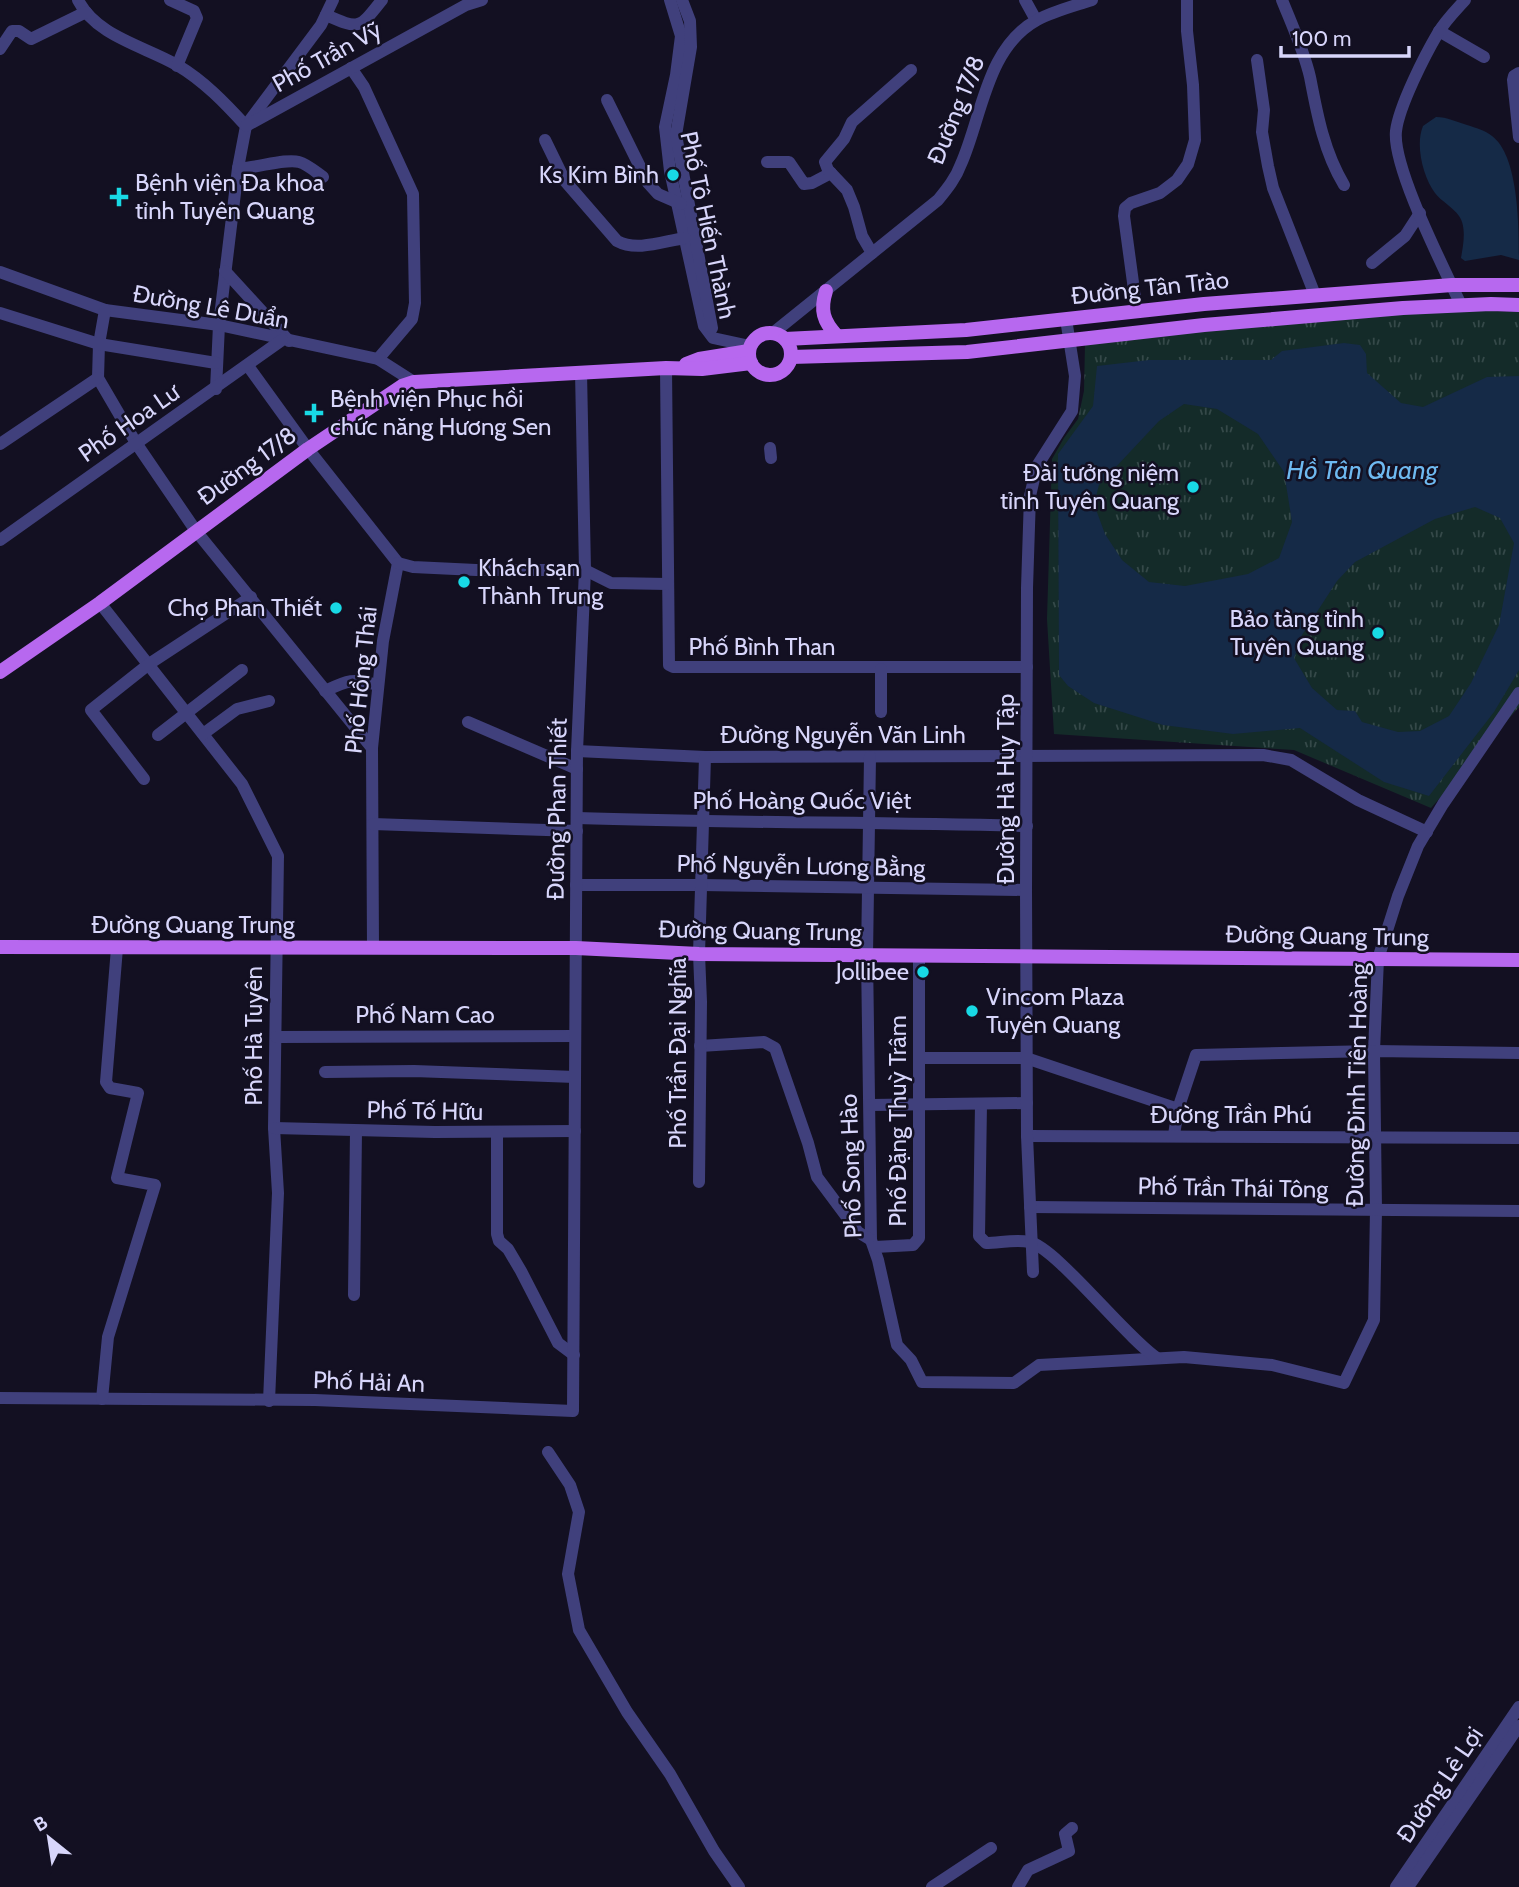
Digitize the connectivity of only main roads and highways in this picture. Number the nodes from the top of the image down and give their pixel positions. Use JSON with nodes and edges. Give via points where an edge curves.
{"nodes":[{"id":1,"x":1519,"y":285,"type":"edge"},
{"id":2,"x":826,"y":291,"type":"road end"},
{"id":3,"x":1519,"y":305,"type":"edge"},
{"id":4,"x":779,"y":336,"type":"junction"},
{"id":5,"x":837,"y":336,"type":"junction"},
{"id":6,"x":750,"y":353,"type":"junction"},
{"id":7,"x":791,"y":358,"type":"junction"},
{"id":8,"x":0,"y":672,"type":"edge"},
{"id":9,"x":0,"y":947,"type":"edge"},
{"id":10,"x":1519,"y":960,"type":"edge"}],
"edges":[{"from":1,"to":5,"type":"main road","name":"Đường Tân Trào","via":[[1315,295],[966,330]]},
{"from":2,"to":5,"type":"main road","via":[[822,312]]},
{"from":3,"to":7,"type":"main road","name":"Đường Tân Trào","via":[[1204,324],[967,352]]},
{"from":4,"to":5,"type":"main road","name":"Đường Tân Trào"},
{"from":4,"to":6,"type":"main road","via":[[760,335]]},
{"from":4,"to":7,"type":"main road"},
{"from":6,"to":7,"type":"main road","via":[[761,373],[771,375],[784,369]]},
{"from":6,"to":8,"type":"main road","name":"Đường 17/8","via":[[699,359],[671,368],[414,382],[308,449]]},
{"from":9,"to":10,"type":"main road","name":"Đường Quang Trung","via":[[576,948],[699,954]]}]}
